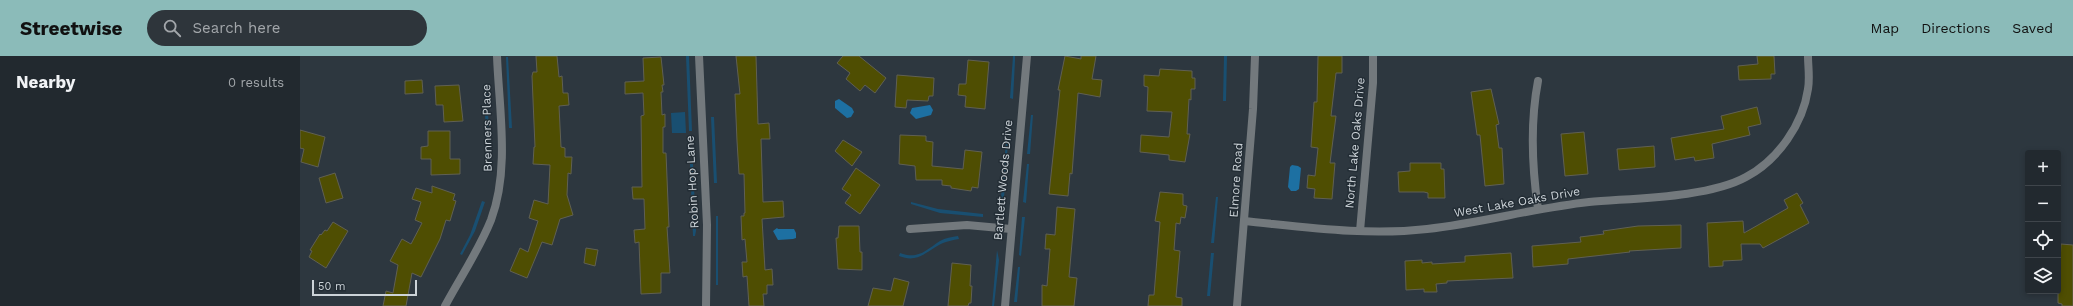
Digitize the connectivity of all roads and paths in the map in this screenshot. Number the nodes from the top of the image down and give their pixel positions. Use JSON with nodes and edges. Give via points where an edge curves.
{"nodes":[{"id":1,"x":496,"y":56,"type":"edge"},
{"id":2,"x":699,"y":56,"type":"edge"},
{"id":3,"x":1027,"y":56,"type":"edge"},
{"id":4,"x":1255,"y":56,"type":"edge"},
{"id":5,"x":1373,"y":56,"type":"edge"},
{"id":6,"x":1808,"y":56,"type":"edge"},
{"id":7,"x":1538,"y":81,"type":"dead end"},
{"id":8,"x":1538,"y":209,"type":"junction"},
{"id":9,"x":1244,"y":221,"type":"junction"},
{"id":10,"x":910,"y":229,"type":"dead end"},
{"id":11,"x":1011,"y":229,"type":"junction"},
{"id":12,"x":1360,"y":231,"type":"junction"},
{"id":13,"x":445,"y":306,"type":"edge"},
{"id":14,"x":706,"y":306,"type":"edge"},
{"id":15,"x":1004,"y":306,"type":"edge"},
{"id":16,"x":1237,"y":306,"type":"edge"}],
"edges":[{"from":1,"to":13,"type":"street","name":"Brenners Place","via":[[501,158],[496,200],[482,239]]},
{"from":2,"to":14,"type":"street","name":"Robin Hop Lane","via":[[707,225]]},
{"from":3,"to":11,"type":"street","name":"Bartlett Woods Drive"},
{"from":4,"to":9,"type":"street","name":"Elmore Road","via":[[1255,89]]},
{"from":5,"to":12,"type":"street","name":"North Lake Oaks Drive","via":[[1373,83]]},
{"from":6,"to":8,"type":"street","name":"West Lake Oaks Drive","via":[[1808,88],[1795,128],[1785,144],[1747,177],[1724,186],[1696,191]]},
{"from":7,"to":8,"type":"street","via":[[1534,117],[1534,175]]},
{"from":8,"to":12,"type":"street","name":"West Lake Oaks Drive","via":[[1437,228]]},
{"from":9,"to":12,"type":"street","name":"West Lake Oaks Drive"},
{"from":9,"to":16,"type":"street","name":"Elmore Road"},
{"from":10,"to":11,"type":"street","via":[[967,225]]},
{"from":11,"to":15,"type":"street","name":"Bartlett Woods Drive"}]}
